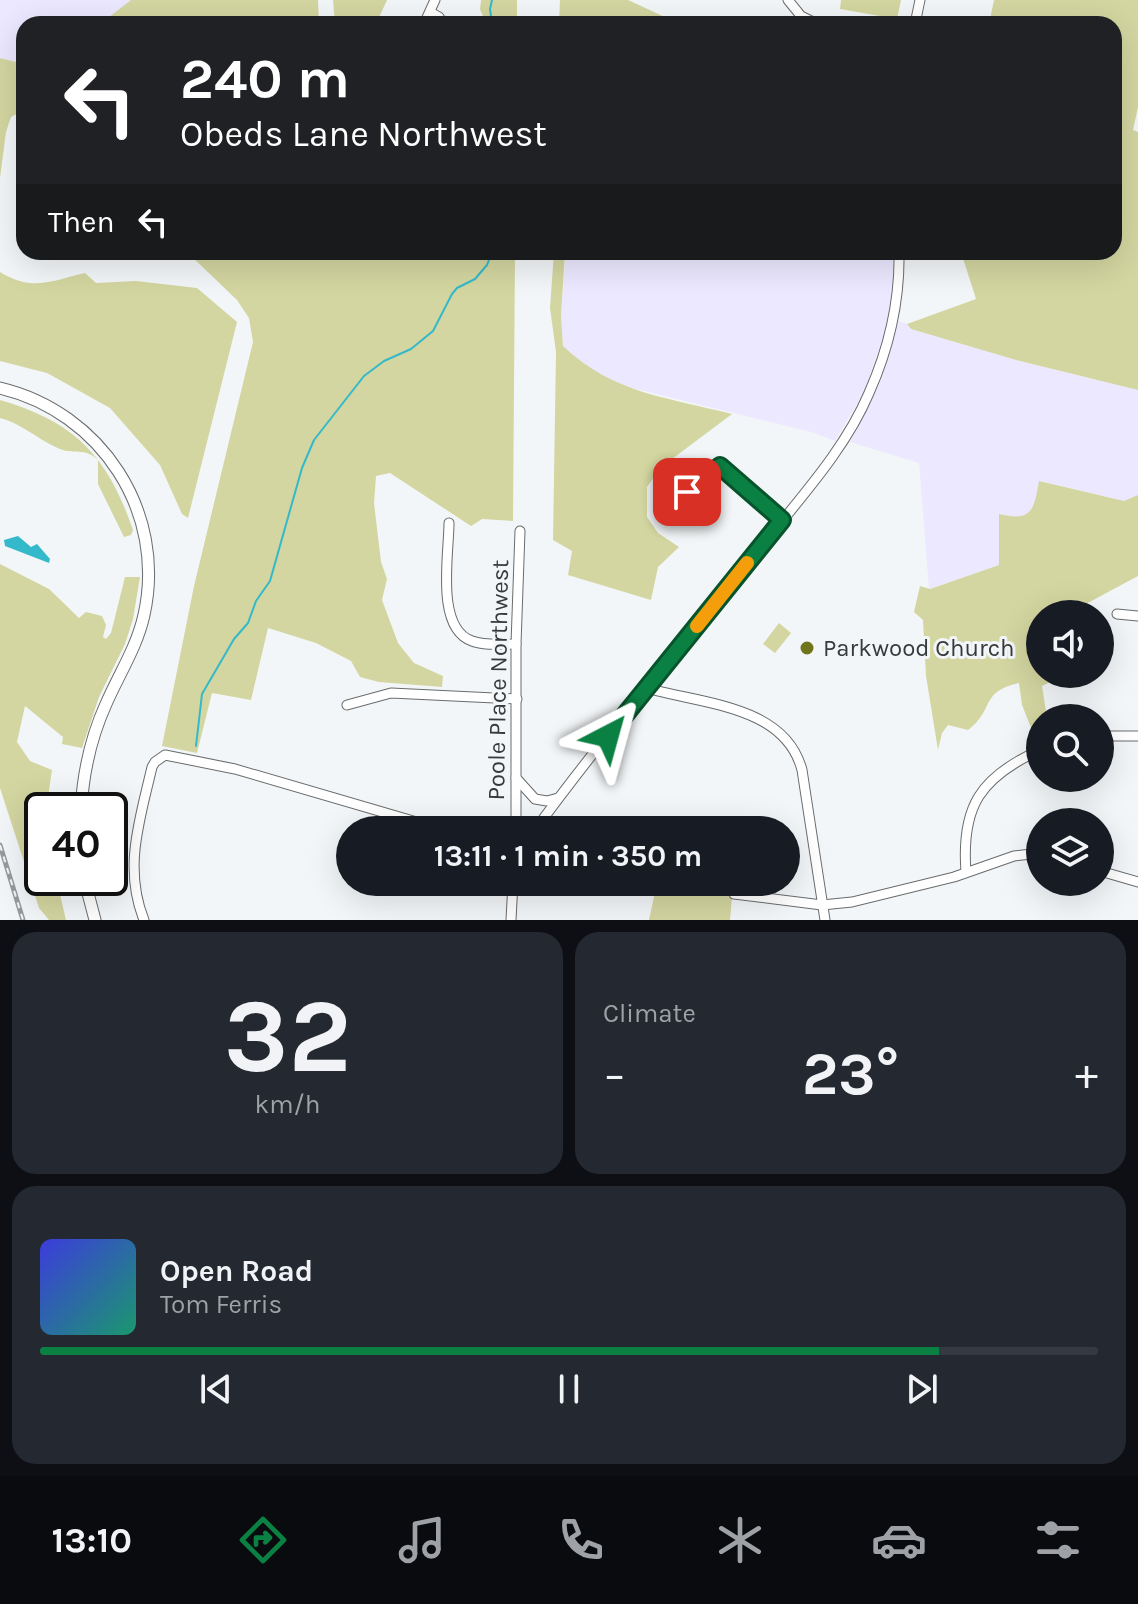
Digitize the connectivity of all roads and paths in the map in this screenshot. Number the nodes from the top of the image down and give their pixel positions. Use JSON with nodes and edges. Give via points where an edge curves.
{"nodes":[{"id":1,"x":435,"y":0,"type":"edge"},
{"id":2,"x":788,"y":0,"type":"edge"},
{"id":3,"x":430,"y":12,"type":"junction"},
{"id":4,"x":428,"y":16,"type":"edge"},
{"id":5,"x":437,"y":16,"type":"edge"},
{"id":6,"x":801,"y":16,"type":"edge"},
{"id":7,"x":898,"y":260,"type":"edge"},
{"id":8,"x":0,"y":388,"type":"edge"},
{"id":9,"x":688,"y":509,"type":"dead end"},
{"id":10,"x":782,"y":520,"type":"junction"},
{"id":11,"x":449,"y":523,"type":"dead end"},
{"id":12,"x":520,"y":531,"type":"dead end"},
{"id":13,"x":1117,"y":614,"type":"dead end"},
{"id":14,"x":1138,"y":616,"type":"edge"},
{"id":15,"x":516,"y":644,"type":"junction"},
{"id":16,"x":647,"y":688,"type":"junction"},
{"id":17,"x":517,"y":699,"type":"junction"},
{"id":18,"x":347,"y":705,"type":"dead end"},
{"id":19,"x":1114,"y":736,"type":"edge"},
{"id":20,"x":1138,"y":736,"type":"edge"},
{"id":21,"x":1026,"y":758,"type":"edge"},
{"id":22,"x":516,"y":778,"type":"junction"},
{"id":23,"x":84,"y":792,"type":"edge"},
{"id":24,"x":558,"y":798,"type":"junction"},
{"id":25,"x":396,"y":816,"type":"edge"},
{"id":26,"x":516,"y":816,"type":"edge"},
{"id":27,"x":545,"y":816,"type":"edge"},
{"id":28,"x":1026,"y":855,"type":"edge"},
{"id":29,"x":966,"y":872,"type":"junction"},
{"id":30,"x":1114,"y":875,"type":"edge"},
{"id":31,"x":1138,"y":882,"type":"edge"},
{"id":32,"x":89,"y":896,"type":"edge"},
{"id":33,"x":512,"y":896,"type":"edge"},
{"id":34,"x":750,"y":896,"type":"edge"},
{"id":35,"x":822,"y":905,"type":"junction"},
{"id":36,"x":95,"y":920,"type":"edge"},
{"id":37,"x":144,"y":920,"type":"edge"},
{"id":38,"x":511,"y":920,"type":"edge"},
{"id":39,"x":825,"y":920,"type":"edge"}],
"edges":[{"from":1,"to":3,"type":"street"},
{"from":2,"to":6,"type":"street"},
{"from":3,"to":4,"type":"street"},
{"from":3,"to":5,"type":"street"},
{"from":7,"to":10,"type":"street","via":[[894,317],[870,392],[843,441]]},
{"from":8,"to":23,"type":"main road","via":[[46,404],[93,438],[125,482],[143,530],[148,565],[144,614],[104,707]]},
{"from":9,"to":10,"type":"street","via":[[687,492],[720,466]]},
{"from":10,"to":16,"type":"street"},
{"from":11,"to":15,"type":"street","via":[[448,610],[454,627],[470,641]]},
{"from":12,"to":15,"type":"street","name":"Poole Place Northwest"},
{"from":13,"to":14,"type":"street"},
{"from":15,"to":17,"type":"street","name":"Poole Place Northwest"},
{"from":16,"to":24,"type":"street"},
{"from":16,"to":35,"type":"street","via":[[750,715],[785,736],[802,770]]},
{"from":17,"to":18,"type":"street","via":[[391,693]]},
{"from":17,"to":22,"type":"street","name":"Poole Place Northwest"},
{"from":19,"to":20,"type":"street"},
{"from":21,"to":29,"type":"street","via":[[1000,774],[970,811]]},
{"from":22,"to":24,"type":"street","via":[[535,799]]},
{"from":22,"to":26,"type":"street","name":"Poole Place Northwest"},
{"from":24,"to":27,"type":"street"},
{"from":25,"to":37,"type":"street","via":[[235,769],[165,755],[152,767],[133,871]]},
{"from":28,"to":29,"type":"street"},
{"from":29,"to":35,"type":"street","via":[[891,895]]},
{"from":30,"to":31,"type":"street"},
{"from":32,"to":36,"type":"main road"},
{"from":33,"to":38,"type":"street"},
{"from":34,"to":35,"type":"street"},
{"from":35,"to":39,"type":"street"}]}
